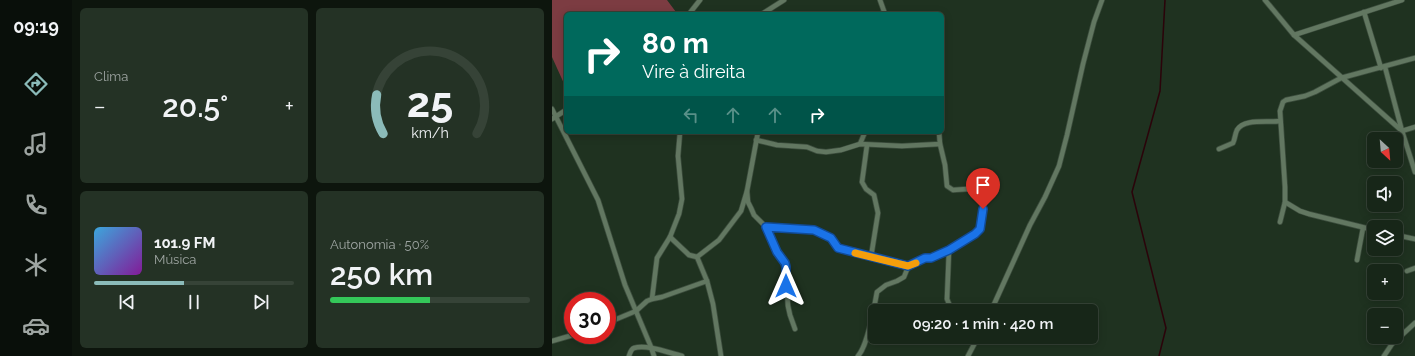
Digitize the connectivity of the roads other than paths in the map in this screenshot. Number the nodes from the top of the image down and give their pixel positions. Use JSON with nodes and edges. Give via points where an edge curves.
{"nodes":[{"id":1,"x":700,"y":0,"type":"edge"},
{"id":2,"x":784,"y":0,"type":"edge"},
{"id":3,"x":880,"y":0,"type":"edge"},
{"id":4,"x":1102,"y":0,"type":"edge"},
{"id":5,"x":1265,"y":0,"type":"edge"},
{"id":6,"x":1402,"y":0,"type":"edge"},
{"id":7,"x":1385,"y":2,"type":"edge"},
{"id":8,"x":691,"y":12,"type":"edge"},
{"id":9,"x":765,"y":12,"type":"edge"},
{"id":10,"x":884,"y":12,"type":"edge"},
{"id":11,"x":1364,"y":12,"type":"junction"},
{"id":12,"x":1294,"y":35,"type":"junction"},
{"id":13,"x":1415,"y":58,"type":"edge"},
{"id":14,"x":1383,"y":68,"type":"junction"},
{"id":15,"x":1341,"y":78,"type":"junction"},
{"id":16,"x":552,"y":109,"type":"edge"},
{"id":17,"x":564,"y":111,"type":"edge"},
{"id":18,"x":554,"y":118,"type":"edge"},
{"id":19,"x":1280,"y":121,"type":"junction"},
{"id":20,"x":1415,"y":127,"type":"edge"},
{"id":21,"x":1402,"y":131,"type":"junction"},
{"id":22,"x":680,"y":134,"type":"edge"},
{"id":23,"x":758,"y":134,"type":"edge"},
{"id":24,"x":864,"y":134,"type":"edge"},
{"id":25,"x":939,"y":134,"type":"edge"},
{"id":26,"x":756,"y":140,"type":"junction"},
{"id":27,"x":860,"y":144,"type":"junction"},
{"id":28,"x":940,"y":144,"type":"junction"},
{"id":29,"x":867,"y":145,"type":"junction"},
{"id":30,"x":1219,"y":149,"type":"dead end"},
{"id":31,"x":1415,"y":172,"type":"edge"},
{"id":32,"x":747,"y":191,"type":"junction"},
{"id":33,"x":1285,"y":202,"type":"junction"},
{"id":34,"x":1280,"y":222,"type":"dead end"},
{"id":35,"x":766,"y":227,"type":"junction"},
{"id":36,"x":1363,"y":228,"type":"junction"},
{"id":37,"x":1367,"y":229,"type":"edge"},
{"id":38,"x":1403,"y":236,"type":"edge"},
{"id":39,"x":670,"y":237,"type":"junction"},
{"id":40,"x":1415,"y":239,"type":"edge"},
{"id":41,"x":949,"y":250,"type":"junction"},
{"id":42,"x":697,"y":257,"type":"junction"},
{"id":43,"x":871,"y":257,"type":"junction"},
{"id":44,"x":1357,"y":260,"type":"dead end"},
{"id":45,"x":908,"y":266,"type":"junction"},
{"id":46,"x":1415,"y":268,"type":"edge"},
{"id":47,"x":1407,"y":270,"type":"dead end"},
{"id":48,"x":707,"y":281,"type":"junction"},
{"id":49,"x":652,"y":299,"type":"junction"},
{"id":50,"x":949,"y":304,"type":"edge"},
{"id":51,"x":994,"y":304,"type":"edge"},
{"id":52,"x":636,"y":311,"type":"junction"},
{"id":53,"x":616,"y":319,"type":"edge"},
{"id":54,"x":1415,"y":323,"type":"edge"},
{"id":55,"x":795,"y":329,"type":"dead end"},
{"id":56,"x":564,"y":338,"type":"edge"},
{"id":57,"x":552,"y":341,"type":"edge"},
{"id":58,"x":974,"y":344,"type":"edge"},
{"id":59,"x":651,"y":347,"type":"junction"},
{"id":60,"x":629,"y":356,"type":"edge"},
{"id":61,"x":654,"y":356,"type":"edge"},
{"id":62,"x":682,"y":356,"type":"edge"},
{"id":63,"x":721,"y":356,"type":"edge"},
{"id":64,"x":858,"y":356,"type":"edge"},
{"id":65,"x":968,"y":356,"type":"edge"},
{"id":66,"x":1384,"y":356,"type":"edge"}],
"edges":[{"from":1,"to":8,"type":"street"},
{"from":2,"to":9,"type":"street"},
{"from":3,"to":10,"type":"street"},
{"from":4,"to":51,"type":"street","via":[[1083,64],[1059,166]]},
{"from":5,"to":12,"type":"street"},
{"from":6,"to":7,"type":"street"},
{"from":7,"to":11,"type":"street"},
{"from":11,"to":12,"type":"street"},
{"from":11,"to":14,"type":"street"},
{"from":12,"to":15,"type":"street"},
{"from":13,"to":14,"type":"street"},
{"from":14,"to":15,"type":"street"},
{"from":14,"to":21,"type":"street"},
{"from":15,"to":19,"type":"street","via":[[1315,92],[1283,102]]},
{"from":15,"to":21,"type":"street"},
{"from":16,"to":18,"type":"street"},
{"from":17,"to":18,"type":"street"},
{"from":18,"to":52,"type":"street","via":[[598,200]]},
{"from":19,"to":30,"type":"street","via":[[1256,121],[1242,126],[1238,129],[1233,143]]},
{"from":19,"to":33,"type":"street"},
{"from":20,"to":21,"type":"street"},
{"from":21,"to":31,"type":"street"},
{"from":22,"to":39,"type":"street","via":[[678,156],[682,199]]},
{"from":23,"to":26,"type":"street"},
{"from":24,"to":27,"type":"street"},
{"from":25,"to":28,"type":"street"},
{"from":26,"to":27,"type":"street","via":[[826,152]]},
{"from":26,"to":32,"type":"street"},
{"from":27,"to":29,"type":"street"},
{"from":28,"to":29,"type":"street"},
{"from":28,"to":41,"type":"street","via":[[946,165],[947,186],[953,190],[982,188],[985,195],[980,229]]},
{"from":29,"to":43,"type":"street","via":[[862,182],[866,190],[874,195],[878,213]]},
{"from":32,"to":35,"type":"street","via":[[750,208]]},
{"from":32,"to":42,"type":"street","via":[[741,211],[724,235]]},
{"from":33,"to":34,"type":"street"},
{"from":33,"to":36,"type":"street","via":[[1309,214]]},
{"from":35,"to":43,"type":"street","via":[[814,230],[831,238],[838,248]]},
{"from":35,"to":55,"type":"street","via":[[785,263],[788,306]]},
{"from":36,"to":37,"type":"street"},
{"from":36,"to":44,"type":"street"},
{"from":38,"to":40,"type":"street"},
{"from":39,"to":42,"type":"street","via":[[689,255]]},
{"from":39,"to":49,"type":"street","via":[[657,258]]},
{"from":41,"to":45,"type":"street"},
{"from":41,"to":50,"type":"street","via":[[947,299]]},
{"from":42,"to":48,"type":"street"},
{"from":43,"to":45,"type":"street"},
{"from":45,"to":64,"type":"street","via":[[904,277],[876,292],[873,317],[865,346]]},
{"from":46,"to":47,"type":"street"},
{"from":48,"to":49,"type":"street"},
{"from":48,"to":63,"type":"street"},
{"from":49,"to":52,"type":"street"},
{"from":52,"to":53,"type":"street"},
{"from":52,"to":59,"type":"street"},
{"from":54,"to":66,"type":"street","via":[[1392,344]]},
{"from":56,"to":57,"type":"street"},
{"from":58,"to":65,"type":"street"},
{"from":59,"to":60,"type":"street","via":[[634,348]]},
{"from":59,"to":61,"type":"street"},
{"from":59,"to":62,"type":"street"}]}
